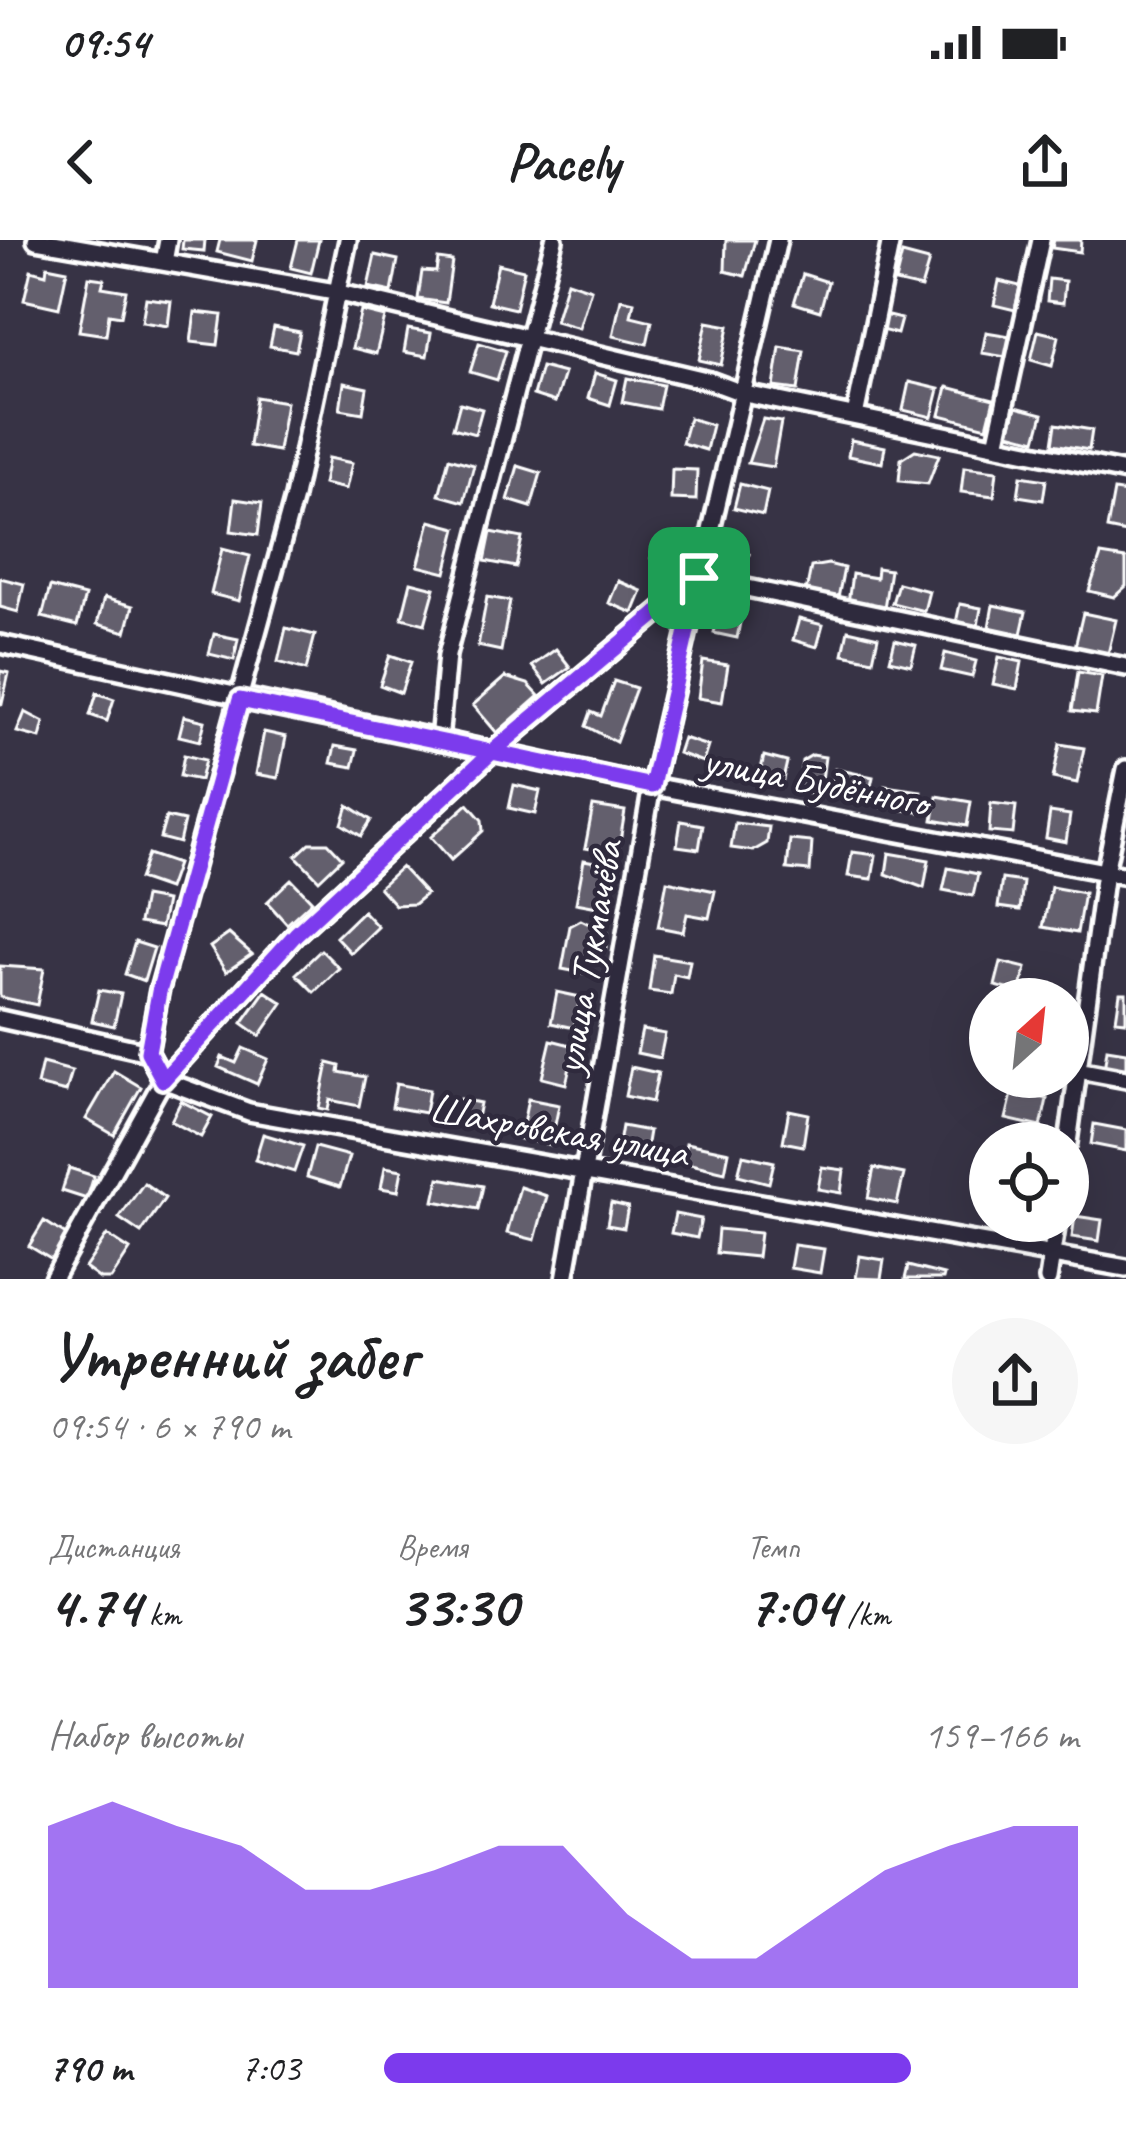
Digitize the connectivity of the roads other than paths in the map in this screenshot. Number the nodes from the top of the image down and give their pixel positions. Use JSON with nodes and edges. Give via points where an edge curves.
{"nodes":[{"id":1,"x":36,"y":240,"type":"edge"},
{"id":2,"x":168,"y":240,"type":"edge"},
{"id":3,"x":348,"y":240,"type":"edge"},
{"id":4,"x":554,"y":240,"type":"edge"},
{"id":5,"x":778,"y":240,"type":"edge"},
{"id":6,"x":891,"y":240,"type":"edge"},
{"id":7,"x":1041,"y":240,"type":"edge"},
{"id":8,"x":164,"y":262,"type":"junction"},
{"id":9,"x":335,"y":292,"type":"junction"},
{"id":10,"x":530,"y":341,"type":"junction"},
{"id":11,"x":745,"y":394,"type":"junction"},
{"id":12,"x":855,"y":416,"type":"junction"},
{"id":13,"x":996,"y":445,"type":"junction"},
{"id":14,"x":1126,"y":472,"type":"edge"},
{"id":15,"x":699,"y":578,"type":"junction"},
{"id":16,"x":0,"y":644,"type":"edge"},
{"id":17,"x":1126,"y":667,"type":"edge"},
{"id":18,"x":240,"y":700,"type":"junction"},
{"id":19,"x":439,"y":741,"type":"junction"},
{"id":20,"x":492,"y":752,"type":"junction"},
{"id":21,"x":1126,"y":769,"type":"edge"},
{"id":22,"x":652,"y":786,"type":"junction"},
{"id":23,"x":1105,"y":872,"type":"junction"},
{"id":24,"x":1126,"y":876,"type":"edge"},
{"id":25,"x":1089,"y":989,"type":"edge"},
{"id":26,"x":0,"y":1019,"type":"edge"},
{"id":27,"x":148,"y":1052,"type":"junction"},
{"id":28,"x":1089,"y":1072,"type":"edge"},
{"id":29,"x":1126,"y":1079,"type":"edge"},
{"id":30,"x":163,"y":1080,"type":"junction"},
{"id":31,"x":587,"y":1171,"type":"junction"},
{"id":32,"x":1054,"y":1242,"type":"edge"},
{"id":33,"x":1053,"y":1253,"type":"junction"},
{"id":34,"x":1126,"y":1268,"type":"edge"},
{"id":35,"x":53,"y":1279,"type":"edge"},
{"id":36,"x":565,"y":1279,"type":"edge"},
{"id":37,"x":1048,"y":1279,"type":"edge"}],
"edges":[{"from":1,"to":8,"type":"street"},
{"from":2,"to":8,"type":"street"},
{"from":3,"to":9,"type":"street"},
{"from":4,"to":10,"type":"street"},
{"from":5,"to":11,"type":"street","name":"улица Тукмачёва"},
{"from":6,"to":12,"type":"street"},
{"from":7,"to":13,"type":"street"},
{"from":8,"to":9,"type":"street"},
{"from":9,"to":10,"type":"street"},
{"from":9,"to":18,"type":"street","via":[[294,497]]},
{"from":10,"to":11,"type":"street"},
{"from":10,"to":19,"type":"street","via":[[447,655]]},
{"from":11,"to":12,"type":"street"},
{"from":11,"to":15,"type":"street","name":"улица Тукмачёва"},
{"from":12,"to":13,"type":"street"},
{"from":13,"to":14,"type":"street"},
{"from":15,"to":17,"type":"street"},
{"from":15,"to":20,"type":"street"},
{"from":15,"to":22,"type":"street","name":"улица Тукмачёва"},
{"from":16,"to":18,"type":"street","name":"улица Будённого"},
{"from":18,"to":19,"type":"street","name":"улица Будённого"},
{"from":18,"to":27,"type":"street"},
{"from":19,"to":20,"type":"street","name":"улица Будённого"},
{"from":20,"to":22,"type":"street","name":"улица Будённого"},
{"from":20,"to":30,"type":"street","via":[[296,934]]},
{"from":21,"to":23,"type":"street"},
{"from":22,"to":23,"type":"street","name":"улица Будённого"},
{"from":22,"to":31,"type":"street","name":"улица Тукмачёва"},
{"from":23,"to":24,"type":"street","name":"улица Будённого"},
{"from":23,"to":25,"type":"street"},
{"from":26,"to":27,"type":"street"},
{"from":27,"to":30,"type":"street"},
{"from":28,"to":29,"type":"street"},
{"from":30,"to":31,"type":"street","name":"Шахровская улица","via":[[249,1112]]},
{"from":30,"to":35,"type":"street"},
{"from":31,"to":33,"type":"street","name":"Шахровская улица"},
{"from":31,"to":36,"type":"street","name":"улица Тукмачёва"},
{"from":32,"to":33,"type":"street"},
{"from":33,"to":34,"type":"street","name":"Шахровская улица"},
{"from":33,"to":37,"type":"street"}]}
